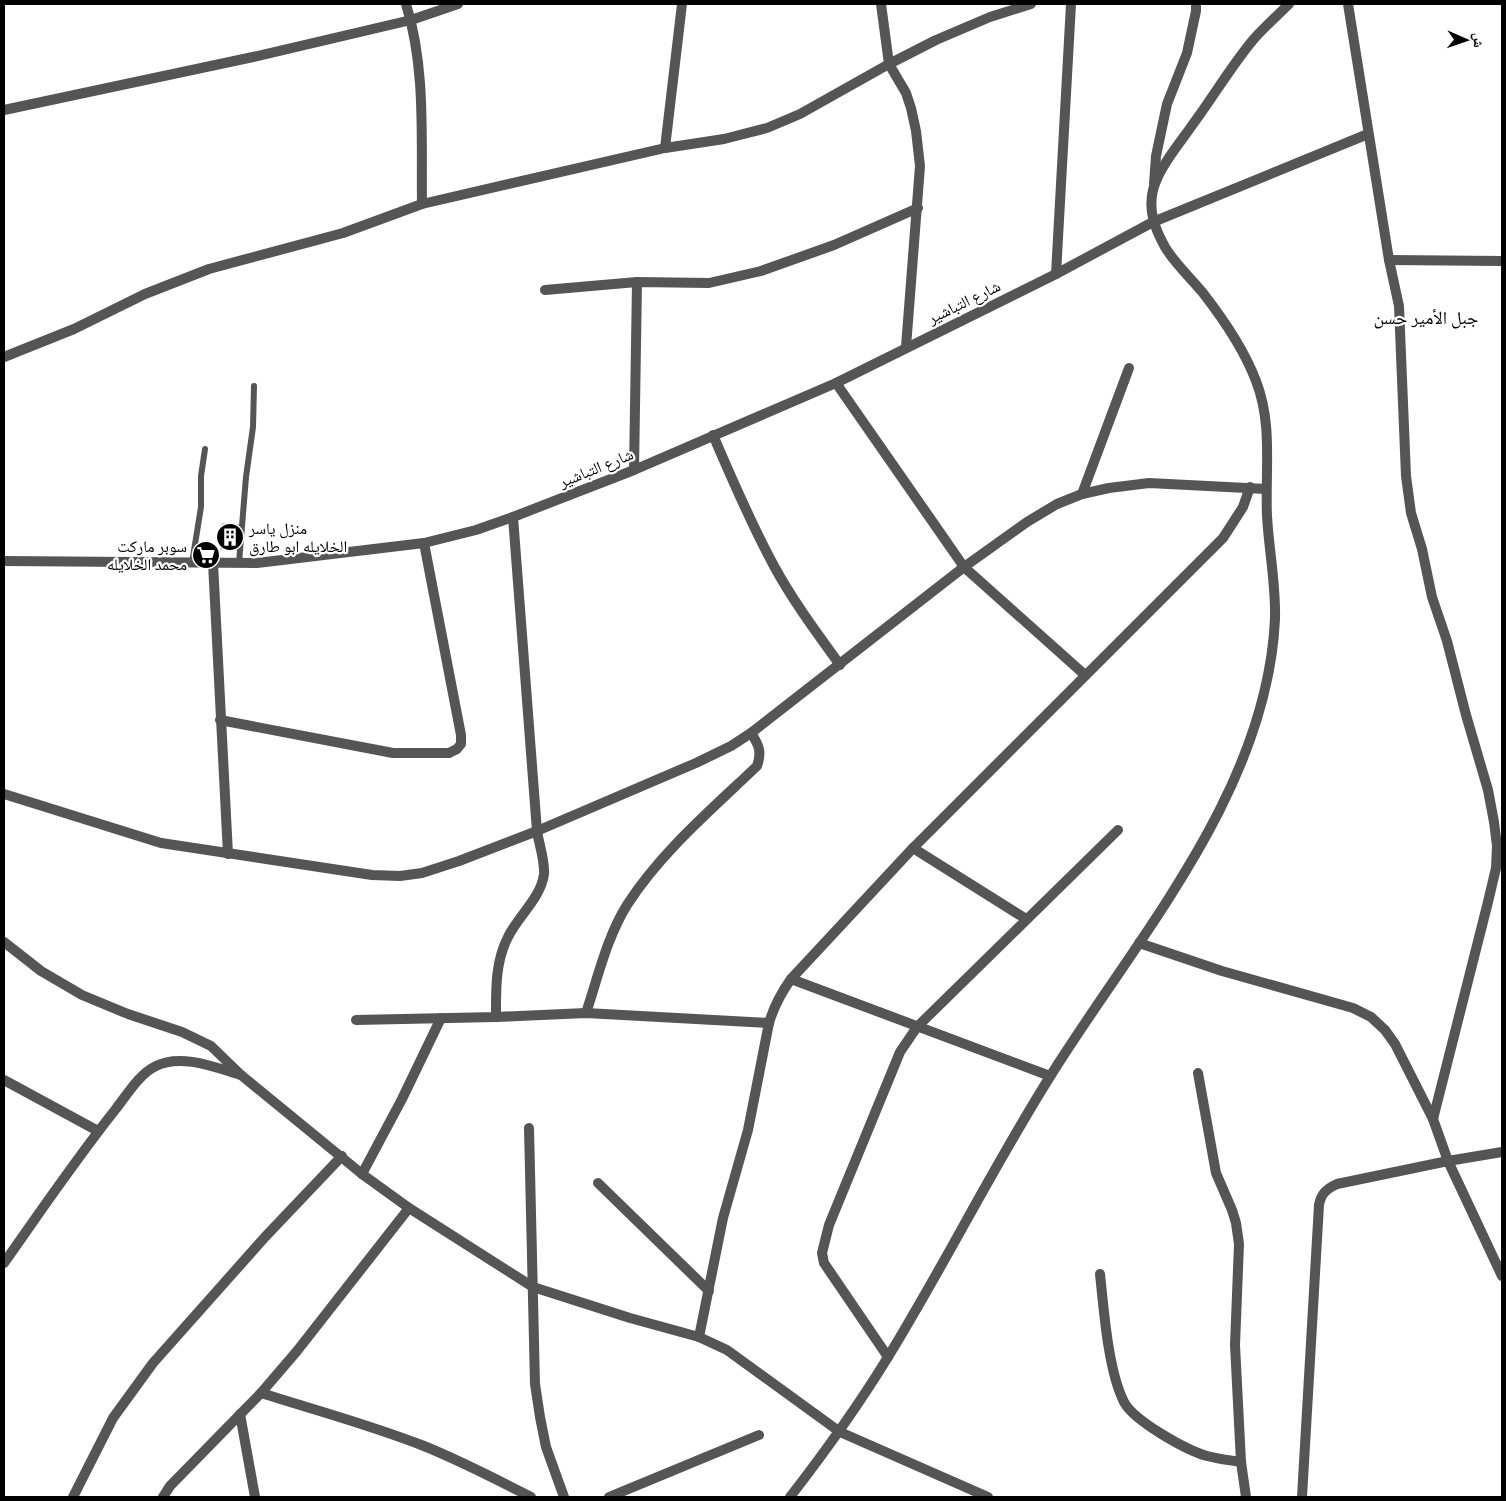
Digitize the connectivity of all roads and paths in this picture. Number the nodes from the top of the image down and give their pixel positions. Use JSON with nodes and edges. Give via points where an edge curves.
{"nodes":[{"id":1,"x":406,"y":4,"type":"edge"},
{"id":2,"x":458,"y":4,"type":"edge"},
{"id":3,"x":682,"y":4,"type":"edge"},
{"id":4,"x":881,"y":4,"type":"edge"},
{"id":5,"x":1031,"y":4,"type":"edge"},
{"id":6,"x":1071,"y":4,"type":"edge"},
{"id":7,"x":1196,"y":4,"type":"edge"},
{"id":8,"x":1289,"y":4,"type":"edge"},
{"id":9,"x":1346,"y":5,"type":"edge"},
{"id":10,"x":411,"y":20,"type":"junction"},
{"id":11,"x":889,"y":64,"type":"junction"},
{"id":12,"x":4,"y":110,"type":"edge"},
{"id":13,"x":1368,"y":134,"type":"junction"},
{"id":14,"x":665,"y":148,"type":"junction"},
{"id":15,"x":1154,"y":190,"type":"junction"},
{"id":16,"x":422,"y":204,"type":"junction"},
{"id":17,"x":918,"y":208,"type":"junction"},
{"id":18,"x":1153,"y":222,"type":"junction"},
{"id":19,"x":1389,"y":260,"type":"junction"},
{"id":20,"x":1502,"y":261,"type":"edge"},
{"id":21,"x":1056,"y":274,"type":"junction"},
{"id":22,"x":637,"y":282,"type":"junction"},
{"id":23,"x":545,"y":290,"type":"dead end"},
{"id":24,"x":906,"y":347,"type":"junction"},
{"id":25,"x":4,"y":357,"type":"edge"},
{"id":26,"x":1129,"y":368,"type":"dead end"},
{"id":27,"x":836,"y":383,"type":"junction"},
{"id":28,"x":254,"y":386,"type":"dead end"},
{"id":29,"x":713,"y":435,"type":"junction"},
{"id":30,"x":205,"y":449,"type":"dead end"},
{"id":31,"x":634,"y":470,"type":"junction"},
{"id":32,"x":1250,"y":487,"type":"junction"},
{"id":33,"x":1266,"y":488,"type":"junction"},
{"id":34,"x":1082,"y":494,"type":"junction"},
{"id":35,"x":513,"y":517,"type":"junction"},
{"id":36,"x":424,"y":543,"type":"junction"},
{"id":37,"x":4,"y":561,"type":"edge"},
{"id":38,"x":192,"y":563,"type":"junction"},
{"id":39,"x":213,"y":563,"type":"junction"},
{"id":40,"x":239,"y":563,"type":"junction"},
{"id":41,"x":964,"y":567,"type":"junction"},
{"id":42,"x":840,"y":665,"type":"junction"},
{"id":43,"x":1085,"y":675,"type":"junction"},
{"id":44,"x":220,"y":720,"type":"junction"},
{"id":45,"x":752,"y":733,"type":"junction"},
{"id":46,"x":4,"y":794,"type":"edge"},
{"id":47,"x":1118,"y":830,"type":"dead end"},
{"id":48,"x":537,"y":831,"type":"junction"},
{"id":49,"x":913,"y":848,"type":"junction"},
{"id":50,"x":228,"y":854,"type":"junction"},
{"id":51,"x":1026,"y":919,"type":"junction"},
{"id":52,"x":4,"y":942,"type":"edge"},
{"id":53,"x":1139,"y":943,"type":"junction"},
{"id":54,"x":791,"y":978,"type":"junction"},
{"id":55,"x":586,"y":1013,"type":"junction"},
{"id":56,"x":496,"y":1017,"type":"junction"},
{"id":57,"x":441,"y":1018,"type":"junction"},
{"id":58,"x":356,"y":1020,"type":"dead end"},
{"id":59,"x":769,"y":1023,"type":"junction"},
{"id":60,"x":917,"y":1027,"type":"junction"},
{"id":61,"x":1198,"y":1073,"type":"dead end"},
{"id":62,"x":241,"y":1075,"type":"junction"},
{"id":63,"x":1050,"y":1076,"type":"junction"},
{"id":64,"x":4,"y":1080,"type":"edge"},
{"id":65,"x":1433,"y":1119,"type":"junction"},
{"id":66,"x":529,"y":1128,"type":"dead end"},
{"id":67,"x":98,"y":1131,"type":"junction"},
{"id":68,"x":1502,"y":1152,"type":"edge"},
{"id":69,"x":342,"y":1156,"type":"junction"},
{"id":70,"x":1448,"y":1161,"type":"junction"},
{"id":71,"x":362,"y":1174,"type":"junction"},
{"id":72,"x":598,"y":1183,"type":"dead end"},
{"id":73,"x":409,"y":1208,"type":"junction"},
{"id":74,"x":4,"y":1263,"type":"edge"},
{"id":75,"x":1100,"y":1274,"type":"dead end"},
{"id":76,"x":1502,"y":1276,"type":"edge"},
{"id":77,"x":533,"y":1287,"type":"junction"},
{"id":78,"x":709,"y":1291,"type":"junction"},
{"id":79,"x":700,"y":1337,"type":"junction"},
{"id":80,"x":888,"y":1357,"type":"junction"},
{"id":81,"x":261,"y":1393,"type":"junction"},
{"id":82,"x":240,"y":1414,"type":"junction"},
{"id":83,"x":840,"y":1432,"type":"junction"},
{"id":84,"x":759,"y":1436,"type":"dead end"},
{"id":85,"x":1241,"y":1462,"type":"junction"},
{"id":86,"x":73,"y":1497,"type":"edge"},
{"id":87,"x":163,"y":1497,"type":"edge"},
{"id":88,"x":255,"y":1497,"type":"edge"},
{"id":89,"x":531,"y":1497,"type":"edge"},
{"id":90,"x":564,"y":1497,"type":"edge"},
{"id":91,"x":609,"y":1497,"type":"edge"},
{"id":92,"x":790,"y":1497,"type":"edge"},
{"id":93,"x":986,"y":1497,"type":"edge"},
{"id":94,"x":1246,"y":1497,"type":"edge"},
{"id":95,"x":1302,"y":1497,"type":"edge"}],
"edges":[{"from":1,"to":10,"type":"street"},
{"from":2,"to":10,"type":"street"},
{"from":3,"to":14,"type":"street"},
{"from":4,"to":11,"type":"street"},
{"from":5,"to":11,"type":"street","via":[[990,17]]},
{"from":6,"to":21,"type":"street"},
{"from":7,"to":15,"type":"street","via":[[1187,53],[1167,104],[1156,156]]},
{"from":8,"to":15,"type":"street","via":[[1252,41],[1168,160]]},
{"from":9,"to":13,"type":"street"},
{"from":10,"to":12,"type":"street"},
{"from":10,"to":16,"type":"street","via":[[420,71]]},
{"from":11,"to":14,"type":"street","via":[[800,114],[767,128],[724,139]]},
{"from":11,"to":17,"type":"street","via":[[906,93],[916,131],[920,166]]},
{"from":13,"to":18,"type":"street","name":"شارع التباشير"},
{"from":13,"to":19,"type":"street"},
{"from":14,"to":16,"type":"street"},
{"from":15,"to":18,"type":"street"},
{"from":16,"to":25,"type":"street","via":[[342,232],[209,269]]},
{"from":17,"to":22,"type":"street","via":[[753,274],[710,283]]},
{"from":17,"to":24,"type":"street"},
{"from":18,"to":21,"type":"street","name":"شارع التباشير"},
{"from":18,"to":33,"type":"street","via":[[1167,251],[1227,326],[1256,379],[1266,417]]},
{"from":19,"to":20,"type":"street"},
{"from":19,"to":65,"type":"street","via":[[1398,306],[1406,476],[1411,513],[1488,790],[1497,846],[1496,868]]},
{"from":21,"to":24,"type":"street","name":"شارع التباشير"},
{"from":22,"to":23,"type":"street"},
{"from":22,"to":31,"type":"street"},
{"from":24,"to":27,"type":"street","name":"شارع التباشير"},
{"from":26,"to":34,"type":"street"},
{"from":27,"to":29,"type":"street","name":"شارع التباشير"},
{"from":27,"to":41,"type":"street"},
{"from":28,"to":40,"type":"lane"},
{"from":29,"to":31,"type":"street","name":"شارع التباشير"},
{"from":29,"to":42,"type":"street","via":[[774,566]]},
{"from":30,"to":38,"type":"lane","via":[[201,507]]},
{"from":31,"to":35,"type":"street","name":"شارع التباشير"},
{"from":32,"to":33,"type":"street"},
{"from":32,"to":34,"type":"street","via":[[1149,483]]},
{"from":32,"to":43,"type":"street","via":[[1243,507],[1223,538]]},
{"from":33,"to":53,"type":"street","via":[[1275,587],[1269,665],[1261,704],[1241,762],[1210,829]]},
{"from":34,"to":41,"type":"street","via":[[1027,522]]},
{"from":35,"to":36,"type":"street","name":"شارع التباشير"},
{"from":35,"to":48,"type":"street"},
{"from":36,"to":40,"type":"street","name":"شارع التباشير"},
{"from":36,"to":44,"type":"street","via":[[461,735],[457,749],[441,754],[393,753]]},
{"from":37,"to":38,"type":"street","name":"شارع التباشير"},
{"from":38,"to":39,"type":"street","name":"شارع التباشير"},
{"from":39,"to":40,"type":"street","name":"شارع التباشير"},
{"from":39,"to":44,"type":"street"},
{"from":41,"to":42,"type":"street"},
{"from":41,"to":43,"type":"street"},
{"from":42,"to":45,"type":"street"},
{"from":43,"to":49,"type":"street"},
{"from":44,"to":50,"type":"street"},
{"from":45,"to":48,"type":"street","via":[[715,755]]},
{"from":45,"to":55,"type":"street","via":[[760,746],[757,766],[670,852],[626,907],[610,940]]},
{"from":46,"to":50,"type":"street","via":[[142,838]]},
{"from":47,"to":51,"type":"street"},
{"from":48,"to":50,"type":"street","via":[[459,862],[422,874],[400,876],[372,875]]},
{"from":48,"to":56,"type":"street","via":[[544,872],[540,888],[508,937],[500,958]]},
{"from":49,"to":51,"type":"street"},
{"from":49,"to":54,"type":"street"},
{"from":51,"to":60,"type":"street"},
{"from":52,"to":62,"type":"street","via":[[41,971],[82,995],[211,1046]]},
{"from":53,"to":63,"type":"street"},
{"from":53,"to":65,"type":"street","via":[[1222,971],[1354,1008],[1371,1017],[1395,1044]]},
{"from":54,"to":59,"type":"street","via":[[774,1006]]},
{"from":54,"to":60,"type":"street"},
{"from":55,"to":56,"type":"street"},
{"from":55,"to":59,"type":"street"},
{"from":56,"to":57,"type":"street"},
{"from":57,"to":58,"type":"street"},
{"from":57,"to":71,"type":"street"},
{"from":59,"to":78,"type":"street","via":[[748,1130],[723,1218]]},
{"from":60,"to":63,"type":"street"},
{"from":60,"to":80,"type":"street","via":[[900,1052],[881,1096],[829,1225],[822,1253],[824,1263]]},
{"from":61,"to":85,"type":"street","via":[[1216,1173],[1232,1210],[1239,1244],[1236,1345]]},
{"from":62,"to":67,"type":"street","via":[[200,1062],[174,1061],[156,1066],[139,1079]]},
{"from":62,"to":69,"type":"street"},
{"from":63,"to":80,"type":"street"},
{"from":64,"to":67,"type":"street"},
{"from":65,"to":70,"type":"street"},
{"from":66,"to":77,"type":"street"},
{"from":67,"to":74,"type":"street"},
{"from":68,"to":70,"type":"street"},
{"from":69,"to":71,"type":"street"},
{"from":69,"to":86,"type":"street","via":[[153,1363],[114,1418]]},
{"from":70,"to":76,"type":"street"},
{"from":70,"to":95,"type":"street","via":[[1336,1184],[1326,1189],[1320,1198]]},
{"from":71,"to":73,"type":"street"},
{"from":72,"to":78,"type":"street"},
{"from":73,"to":77,"type":"street"},
{"from":73,"to":81,"type":"street"},
{"from":75,"to":85,"type":"street","via":[[1112,1362],[1118,1386],[1129,1408],[1164,1435],[1188,1448],[1206,1456]]},
{"from":77,"to":79,"type":"street"},
{"from":77,"to":90,"type":"street","via":[[535,1384],[546,1448]]},
{"from":78,"to":79,"type":"street"},
{"from":79,"to":83,"type":"street","via":[[727,1350]]},
{"from":80,"to":83,"type":"street"},
{"from":81,"to":82,"type":"street"},
{"from":81,"to":89,"type":"street","via":[[423,1445]]},
{"from":82,"to":87,"type":"street"},
{"from":82,"to":88,"type":"street"},
{"from":83,"to":92,"type":"street"},
{"from":83,"to":93,"type":"street"},
{"from":84,"to":91,"type":"street"},
{"from":85,"to":94,"type":"street"}]}
